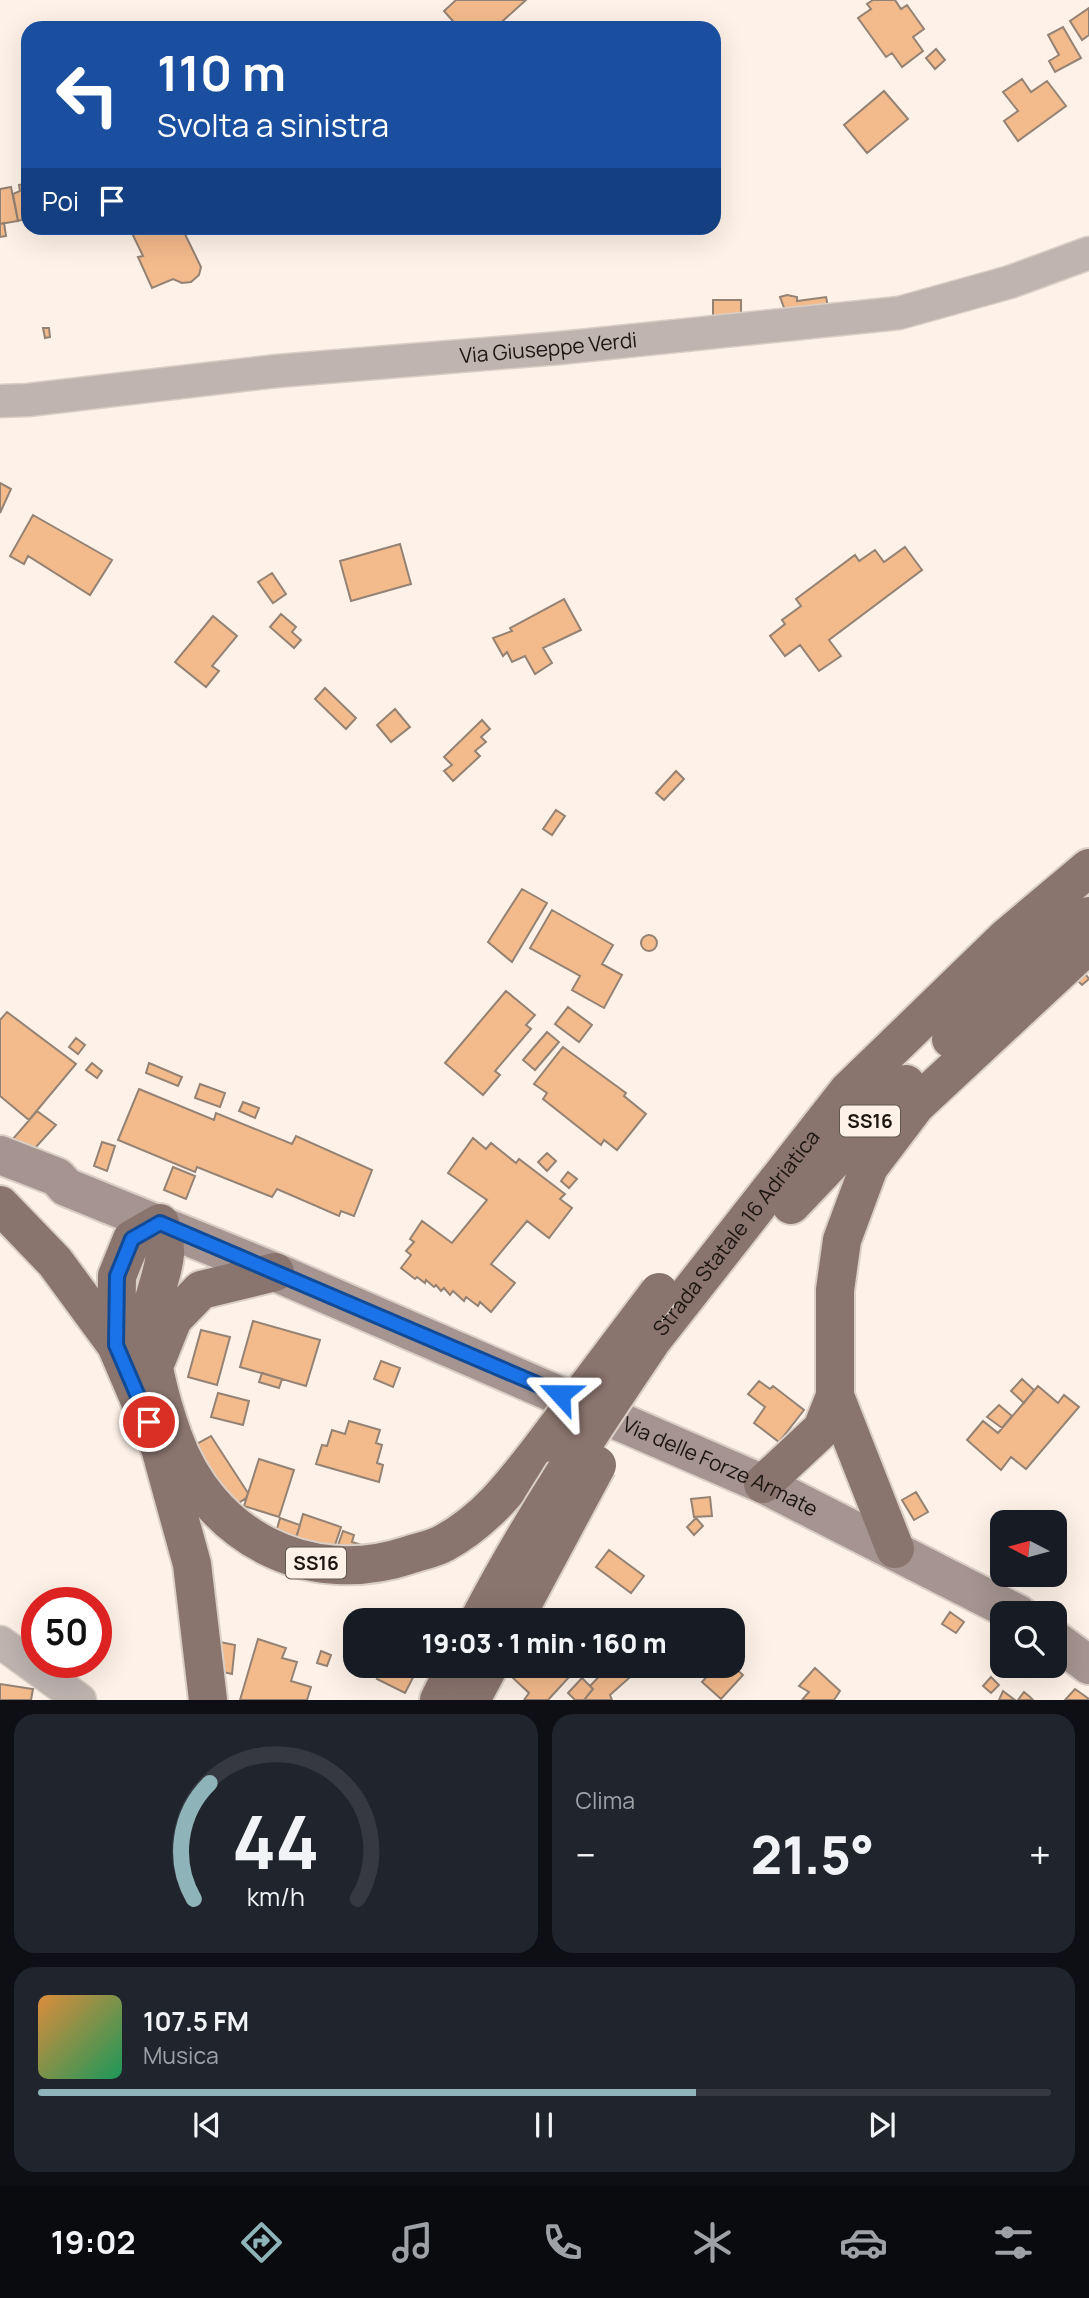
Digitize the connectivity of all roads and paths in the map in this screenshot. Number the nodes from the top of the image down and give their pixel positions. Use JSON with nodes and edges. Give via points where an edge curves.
{"nodes":[{"id":1,"x":1089,"y":253,"type":"edge"},
{"id":2,"x":0,"y":401,"type":"edge"},
{"id":3,"x":1089,"y":869,"type":"edge"},
{"id":4,"x":1089,"y":916,"type":"edge"},
{"id":5,"x":1089,"y":944,"type":"edge"},
{"id":6,"x":848,"y":1091,"type":"junction"},
{"id":7,"x":0,"y":1155,"type":"edge"},
{"id":8,"x":0,"y":1168,"type":"edge"},
{"id":9,"x":66,"y":1187,"type":"junction"},
{"id":10,"x":0,"y":1205,"type":"edge"},
{"id":11,"x":160,"y":1223,"type":"junction"},
{"id":12,"x":275,"y":1272,"type":"junction"},
{"id":13,"x":664,"y":1344,"type":"junction"},
{"id":14,"x":116,"y":1345,"type":"junction"},
{"id":15,"x":155,"y":1364,"type":"junction"},
{"id":16,"x":835,"y":1396,"type":"junction"},
{"id":17,"x":763,"y":1484,"type":"junction"},
{"id":18,"x":895,"y":1549,"type":"junction"},
{"id":19,"x":993,"y":1601,"type":"edge"},
{"id":20,"x":486,"y":1608,"type":"edge"},
{"id":21,"x":520,"y":1608,"type":"edge"},
{"id":22,"x":0,"y":1642,"type":"edge"},
{"id":23,"x":1067,"y":1649,"type":"edge"},
{"id":24,"x":1089,"y":1665,"type":"edge"},
{"id":25,"x":450,"y":1678,"type":"edge"},
{"id":26,"x":482,"y":1678,"type":"edge"},
{"id":27,"x":80,"y":1699,"type":"edge"},
{"id":28,"x":208,"y":1699,"type":"edge"},
{"id":29,"x":439,"y":1699,"type":"edge"},
{"id":30,"x":471,"y":1699,"type":"edge"}],
"edges":[{"from":1,"to":2,"type":"street","name":"Via Giuseppe Verdi","via":[[1010,282],[899,313]]},
{"from":3,"to":6,"type":"highway","name":"Strada Statale 16 Adriatica","number":"SS16","via":[[1007,937]]},
{"from":4,"to":13,"type":"highway","name":"Strada Statale 16 Adriatica","number":"SS16","via":[[992,997],[806,1186]]},
{"from":5,"to":16,"type":"highway","number":"SS16","via":[[916,1105],[869,1167],[842,1240],[835,1290]]},
{"from":6,"to":13,"type":"highway","name":"Strada Statale 16 Adriatica","number":"SS16"},
{"from":6,"to":15,"type":"highway","number":"SS16","bridge":true,"via":[[761,1169],[659,1292],[498,1504],[443,1544],[383,1564],[341,1567],[289,1558],[234,1527],[197,1488],[173,1436]]},
{"from":7,"to":9,"type":"main road","name":"Via delle Forze Armate","via":[[57,1177]]},
{"from":8,"to":9,"type":"main road","name":"Via delle Forze Armate","via":[[53,1189]]},
{"from":9,"to":11,"type":"main road","name":"Via delle Forze Armate"},
{"from":10,"to":14,"type":"highway","via":[[55,1262]]},
{"from":11,"to":12,"type":"main road","name":"Via delle Forze Armate"},
{"from":11,"to":14,"type":"highway","via":[[132,1239],[117,1276]]},
{"from":11,"to":15,"type":"highway","number":"SS16","via":[[166,1252],[150,1321]]},
{"from":12,"to":15,"type":"highway","via":[[201,1290],[173,1319]]},
{"from":12,"to":17,"type":"main road","name":"Via delle Forze Armate"},
{"from":13,"to":20,"type":"highway","name":"Strada Statale 16 Adriatica","number":"SS16","bridge":true,"via":[[579,1449]]},
{"from":13,"to":21,"type":"highway","name":"Strada Statale 16 Adriatica","number":"SS16","bridge":true},
{"from":14,"to":28,"type":"highway","via":[[160,1448],[192,1564]]},
{"from":16,"to":17,"type":"highway","number":"SS16","via":[[822,1429]]},
{"from":16,"to":18,"type":"highway","number":"SS16"},
{"from":17,"to":18,"type":"main road","name":"Via delle Forze Armate"},
{"from":18,"to":19,"type":"main road","name":"Via delle Forze Armate"},
{"from":22,"to":27,"type":"street"},
{"from":23,"to":24,"type":"main road"},
{"from":25,"to":29,"type":"highway"},
{"from":26,"to":30,"type":"highway"}]}
